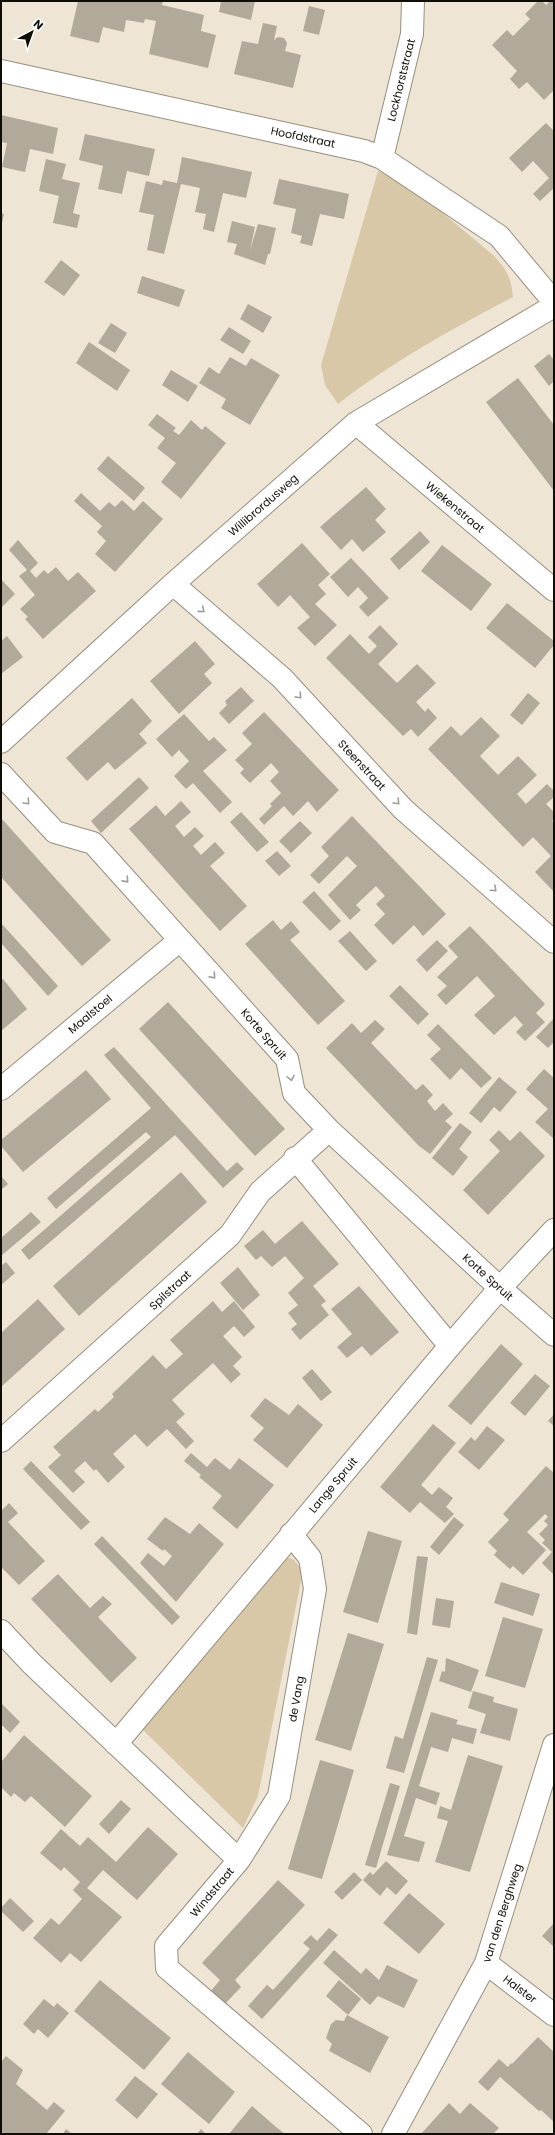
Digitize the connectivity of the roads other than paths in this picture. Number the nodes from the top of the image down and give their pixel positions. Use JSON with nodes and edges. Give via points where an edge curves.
{"nodes":[{"id":1,"x":413,"y":1,"type":"edge"},
{"id":2,"x":1,"y":71,"type":"edge"},
{"id":3,"x":382,"y":158,"type":"junction"},
{"id":4,"x":554,"y":302,"type":"edge"},
{"id":5,"x":554,"y":306,"type":"edge"},
{"id":6,"x":356,"y":423,"type":"junction"},
{"id":7,"x":173,"y":584,"type":"junction"},
{"id":8,"x":554,"y":590,"type":"edge"},
{"id":9,"x":1,"y":742,"type":"edge"},
{"id":10,"x":1,"y":774,"type":"edge"},
{"id":11,"x":180,"y":940,"type":"junction"},
{"id":12,"x":554,"y":942,"type":"edge"},
{"id":13,"x":1,"y":1089,"type":"edge"},
{"id":14,"x":329,"y":1130,"type":"junction"},
{"id":15,"x":296,"y":1158,"type":"junction"},
{"id":16,"x":554,"y":1230,"type":"edge"},
{"id":17,"x":500,"y":1288,"type":"junction"},
{"id":18,"x":554,"y":1335,"type":"edge"},
{"id":19,"x":450,"y":1346,"type":"junction"},
{"id":20,"x":1,"y":1441,"type":"edge"},
{"id":21,"x":291,"y":1534,"type":"junction"},
{"id":22,"x":1,"y":1631,"type":"edge"},
{"id":23,"x":116,"y":1744,"type":"junction"},
{"id":24,"x":554,"y":1745,"type":"edge"},
{"id":25,"x":239,"y":1860,"type":"junction"},
{"id":26,"x":486,"y":1963,"type":"junction"},
{"id":27,"x":554,"y":2015,"type":"edge"},
{"id":28,"x":362,"y":2134,"type":"edge"},
{"id":29,"x":394,"y":2134,"type":"edge"}],
"edges":[{"from":1,"to":3,"type":"street","name":"Lockhorststraat","via":[[412,34]]},
{"from":2,"to":3,"type":"street","name":"Hoofdstraat","via":[[364,151]]},
{"from":3,"to":4,"type":"street","name":"Hoofdstraat","via":[[499,236]]},
{"from":5,"to":6,"type":"street","name":"Willibrordusweg"},
{"from":6,"to":7,"type":"street","name":"Willibrordusweg"},
{"from":6,"to":8,"type":"street","name":"Wiekenstraat"},
{"from":7,"to":9,"type":"street","name":"Willibrordusweg"},
{"from":7,"to":12,"type":"street","name":"Steenstraat","one_way":true,"via":[[282,678],[403,809]]},
{"from":10,"to":11,"type":"street","name":"Korte Spruit","one_way":true,"via":[[55,832],[93,843]]},
{"from":11,"to":13,"type":"street","name":"Maalstoel"},
{"from":11,"to":14,"type":"street","name":"Korte Spruit","one_way":true,"via":[[287,1059],[294,1093]]},
{"from":14,"to":15,"type":"street","name":"Spilstraat"},
{"from":14,"to":17,"type":"street","name":"Korte Spruit"},
{"from":15,"to":19,"type":"street"},
{"from":15,"to":20,"type":"street","name":"Spilstraat","via":[[260,1192],[230,1235]]},
{"from":16,"to":17,"type":"street","name":"Lange Spruit"},
{"from":17,"to":18,"type":"street","name":"Korte Spruit"},
{"from":17,"to":19,"type":"street","name":"Lange Spruit"},
{"from":19,"to":21,"type":"street","name":"Lange Spruit"},
{"from":21,"to":23,"type":"street","name":"Lange Spruit"},
{"from":21,"to":25,"type":"street","name":"de Vang","via":[[310,1558],[315,1589],[279,1796]]},
{"from":22,"to":23,"type":"street","name":"Windstraat"},
{"from":23,"to":25,"type":"street","name":"Windstraat"},
{"from":24,"to":26,"type":"street","name":"van den Berghweg"},
{"from":25,"to":28,"type":"street","name":"Windstraat","via":[[166,1946],[167,1968]]},
{"from":26,"to":27,"type":"street","name":"Halster"},
{"from":26,"to":29,"type":"street","name":"van den Berghweg"}]}
